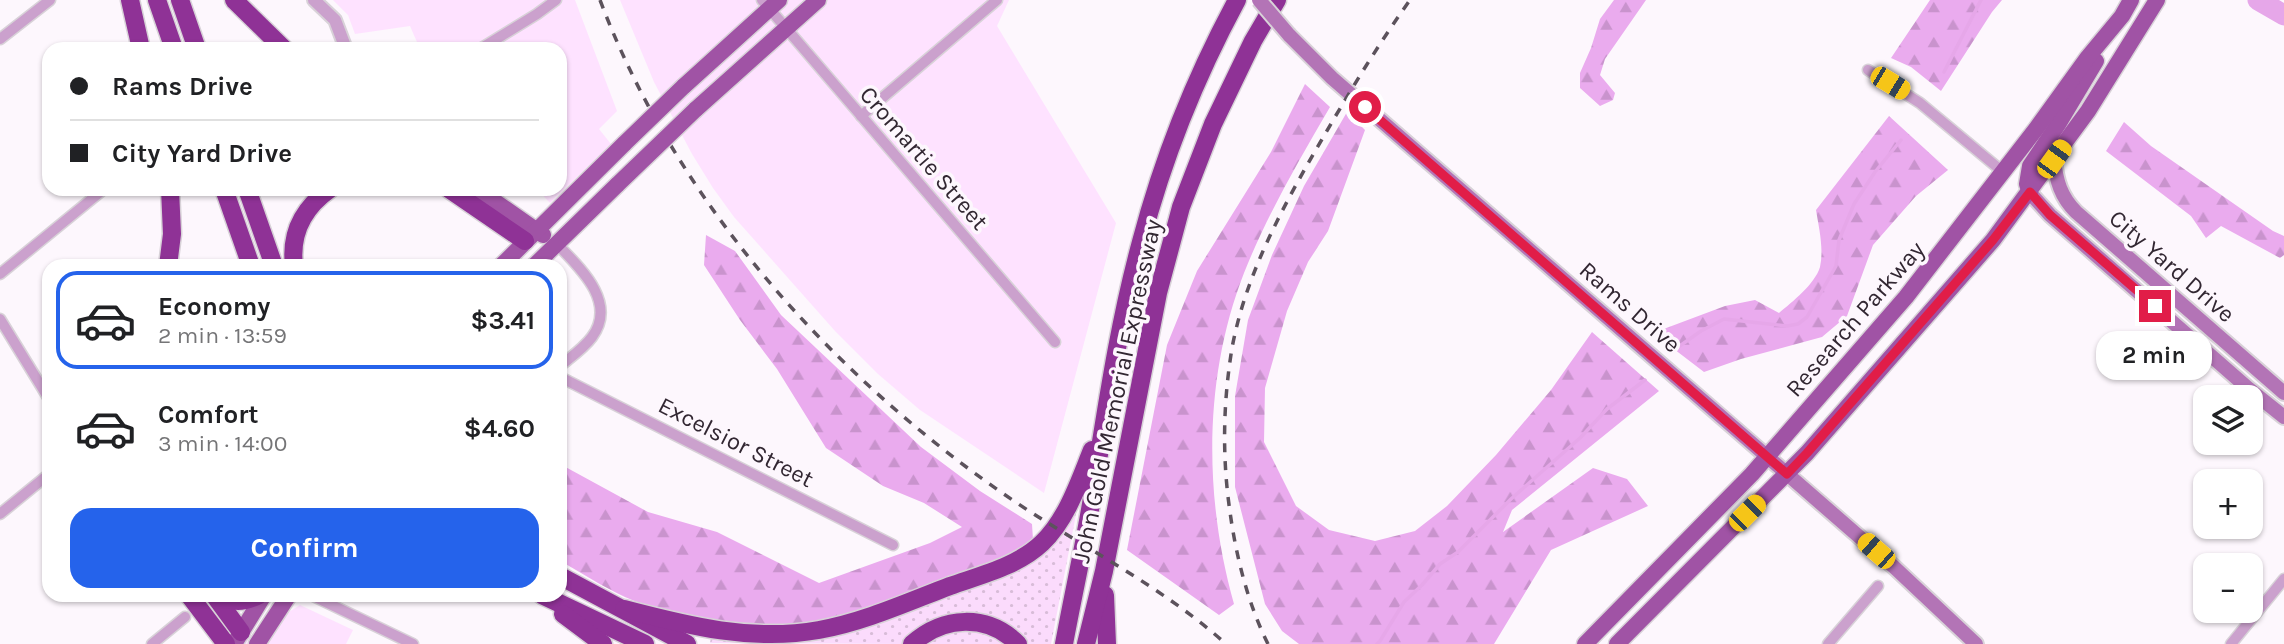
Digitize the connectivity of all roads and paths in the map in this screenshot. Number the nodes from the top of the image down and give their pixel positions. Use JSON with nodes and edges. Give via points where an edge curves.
{"nodes":[{"id":1,"x":50,"y":0,"type":"edge"},
{"id":2,"x":130,"y":0,"type":"edge"},
{"id":3,"x":157,"y":0,"type":"edge"},
{"id":4,"x":180,"y":0,"type":"edge"},
{"id":5,"x":234,"y":0,"type":"edge"},
{"id":6,"x":314,"y":0,"type":"edge"},
{"id":7,"x":556,"y":0,"type":"edge"},
{"id":8,"x":818,"y":0,"type":"edge"},
{"id":9,"x":997,"y":0,"type":"edge"},
{"id":10,"x":1237,"y":0,"type":"edge"},
{"id":11,"x":1259,"y":0,"type":"edge"},
{"id":12,"x":1277,"y":0,"type":"edge"},
{"id":13,"x":2131,"y":0,"type":"edge"},
{"id":14,"x":2157,"y":0,"type":"edge"},
{"id":15,"x":770,"y":3,"type":"edge"},
{"id":16,"x":2122,"y":16,"type":"junction"},
{"id":17,"x":785,"y":27,"type":"junction"},
{"id":18,"x":0,"y":39,"type":"edge"},
{"id":19,"x":139,"y":42,"type":"edge"},
{"id":20,"x":172,"y":42,"type":"edge"},
{"id":21,"x":195,"y":42,"type":"edge"},
{"id":22,"x":277,"y":42,"type":"edge"},
{"id":23,"x":342,"y":42,"type":"edge"},
{"id":24,"x":492,"y":42,"type":"edge"},
{"id":25,"x":1868,"y":71,"type":"dead end"},
{"id":26,"x":861,"y":116,"type":"junction"},
{"id":27,"x":2054,"y":159,"type":"junction"},
{"id":28,"x":2003,"y":172,"type":"junction"},
{"id":29,"x":2030,"y":192,"type":"junction"},
{"id":30,"x":95,"y":196,"type":"edge"},
{"id":31,"x":170,"y":196,"type":"edge"},
{"id":32,"x":226,"y":196,"type":"edge"},
{"id":33,"x":249,"y":196,"type":"edge"},
{"id":34,"x":322,"y":196,"type":"edge"},
{"id":35,"x":461,"y":196,"type":"edge"},
{"id":36,"x":485,"y":196,"type":"edge"},
{"id":37,"x":531,"y":236,"type":"junction"},
{"id":38,"x":557,"y":244,"type":"junction"},
{"id":39,"x":169,"y":259,"type":"edge"},
{"id":40,"x":249,"y":259,"type":"edge"},
{"id":41,"x":272,"y":259,"type":"edge"},
{"id":42,"x":294,"y":259,"type":"edge"},
{"id":43,"x":508,"y":259,"type":"edge"},
{"id":44,"x":541,"y":259,"type":"edge"},
{"id":45,"x":0,"y":274,"type":"edge"},
{"id":46,"x":0,"y":319,"type":"edge"},
{"id":47,"x":1055,"y":342,"type":"dead end"},
{"id":48,"x":567,"y":360,"type":"edge"},
{"id":49,"x":567,"y":381,"type":"edge"},
{"id":50,"x":42,"y":388,"type":"edge"},
{"id":51,"x":2284,"y":393,"type":"edge"},
{"id":52,"x":2284,"y":416,"type":"edge"},
{"id":53,"x":1103,"y":424,"type":"junction"},
{"id":54,"x":1767,"y":457,"type":"junction"},
{"id":55,"x":1787,"y":474,"type":"junction"},
{"id":56,"x":42,"y":480,"type":"edge"},
{"id":57,"x":0,"y":514,"type":"edge"},
{"id":58,"x":893,"y":545,"type":"dead end"},
{"id":59,"x":1104,"y":571,"type":"junction"},
{"id":60,"x":2284,"y":579,"type":"edge"},
{"id":61,"x":567,"y":580,"type":"edge"},
{"id":62,"x":1878,"y":586,"type":"dead end"},
{"id":63,"x":194,"y":602,"type":"edge"},
{"id":64,"x":219,"y":602,"type":"edge"},
{"id":65,"x":259,"y":602,"type":"edge"},
{"id":66,"x":284,"y":602,"type":"edge"},
{"id":67,"x":326,"y":602,"type":"edge"},
{"id":68,"x":549,"y":602,"type":"edge"},
{"id":69,"x":555,"y":602,"type":"edge"},
{"id":70,"x":624,"y":609,"type":"junction"},
{"id":71,"x":185,"y":617,"type":"dead end"},
{"id":72,"x":240,"y":640,"type":"edge"},
{"id":73,"x":152,"y":644,"type":"edge"},
{"id":74,"x":226,"y":644,"type":"edge"},
{"id":75,"x":257,"y":644,"type":"edge"},
{"id":76,"x":413,"y":644,"type":"edge"},
{"id":77,"x":603,"y":644,"type":"edge"},
{"id":78,"x":645,"y":644,"type":"edge"},
{"id":79,"x":687,"y":644,"type":"edge"},
{"id":80,"x":912,"y":644,"type":"edge"},
{"id":81,"x":1018,"y":644,"type":"edge"},
{"id":82,"x":1064,"y":644,"type":"edge"},
{"id":83,"x":1086,"y":644,"type":"edge"},
{"id":84,"x":1107,"y":644,"type":"edge"},
{"id":85,"x":1586,"y":644,"type":"edge"},
{"id":86,"x":1617,"y":644,"type":"edge"},
{"id":87,"x":1828,"y":644,"type":"edge"},
{"id":88,"x":1976,"y":644,"type":"edge"},
{"id":89,"x":2231,"y":644,"type":"edge"}],
"edges":[{"from":1,"to":18,"type":"street"},
{"from":2,"to":19,"type":"highway"},
{"from":3,"to":20,"type":"highway"},
{"from":4,"to":21,"type":"highway"},
{"from":5,"to":22,"type":"highway"},
{"from":6,"to":23,"type":"street","via":[[335,20]]},
{"from":7,"to":24,"type":"street"},
{"from":8,"to":17,"type":"main road"},
{"from":9,"to":26,"type":"street"},
{"from":10,"to":53,"type":"highway","name":"John Gold Memorial Expressway","via":[[1195,89],[1154,198],[1130,286]]},
{"from":11,"to":54,"type":"main road","name":"Rams Drive","bridge":true,"via":[[1332,78]]},
{"from":12,"to":59,"type":"highway","name":"John Gold Memorial Expressway","via":[[1233,80],[1181,207],[1156,303]]},
{"from":13,"to":16,"type":"main road","name":"Research Parkway"},
{"from":14,"to":27,"type":"main road"},
{"from":15,"to":17,"type":"street","name":"Cromartie Street"},
{"from":15,"to":37,"type":"main road","bridge":true},
{"from":16,"to":28,"type":"main road","name":"Research Parkway"},
{"from":16,"to":29,"type":"main road","via":[[2030,166]]},
{"from":17,"to":26,"type":"street","name":"Cromartie Street"},
{"from":17,"to":38,"type":"main road","bridge":true},
{"from":25,"to":28,"type":"street","via":[[1920,103]]},
{"from":26,"to":47,"type":"street","name":"Cromartie Street"},
{"from":27,"to":29,"type":"main road"},
{"from":27,"to":51,"type":"main road","name":"City Yard Drive","via":[[2066,202]]},
{"from":28,"to":54,"type":"main road","name":"Research Parkway","via":[[1906,297]]},
{"from":29,"to":52,"type":"main road","name":"City Yard Drive","via":[[2069,232]]},
{"from":29,"to":55,"type":"main road"},
{"from":30,"to":45,"type":"street"},
{"from":31,"to":39,"type":"highway"},
{"from":32,"to":40,"type":"highway"},
{"from":33,"to":41,"type":"highway"},
{"from":34,"to":42,"type":"highway","via":[[296,229]]},
{"from":35,"to":37,"type":"highway"},
{"from":36,"to":37,"type":"main road"},
{"from":37,"to":38,"type":"main road"},
{"from":37,"to":43,"type":"main road"},
{"from":38,"to":44,"type":"main road"},
{"from":38,"to":48,"type":"street","via":[[588,277],[600,307],[593,336]]},
{"from":46,"to":50,"type":"street"},
{"from":49,"to":58,"type":"street","name":"Excelsior Street"},
{"from":53,"to":70,"type":"highway","via":[[1059,521],[1034,550],[1010,564],[867,618],[794,634],[715,631]]},
{"from":53,"to":82,"type":"highway","name":"John Gold Memorial Expressway"},
{"from":54,"to":55,"type":"main road","name":"Rams Drive"},
{"from":54,"to":85,"type":"main road","name":"Research Parkway"},
{"from":55,"to":86,"type":"main road"},
{"from":55,"to":88,"type":"main road","name":"Rams Drive"},
{"from":56,"to":57,"type":"street"},
{"from":59,"to":83,"type":"highway","name":"John Gold Memorial Expressway"},
{"from":59,"to":84,"type":"highway"},
{"from":60,"to":89,"type":"street"},
{"from":61,"to":70,"type":"highway"},
{"from":62,"to":87,"type":"street"},
{"from":63,"to":74,"type":"highway"},
{"from":64,"to":72,"type":"highway"},
{"from":65,"to":72,"type":"main road"},
{"from":66,"to":75,"type":"main road"},
{"from":67,"to":76,"type":"street"},
{"from":68,"to":77,"type":"highway"},
{"from":69,"to":78,"type":"highway"},
{"from":70,"to":79,"type":"highway"},
{"from":71,"to":73,"type":"street"},
{"from":80,"to":81,"type":"highway","via":[[935,627],[962,621],[989,625]]}]}
